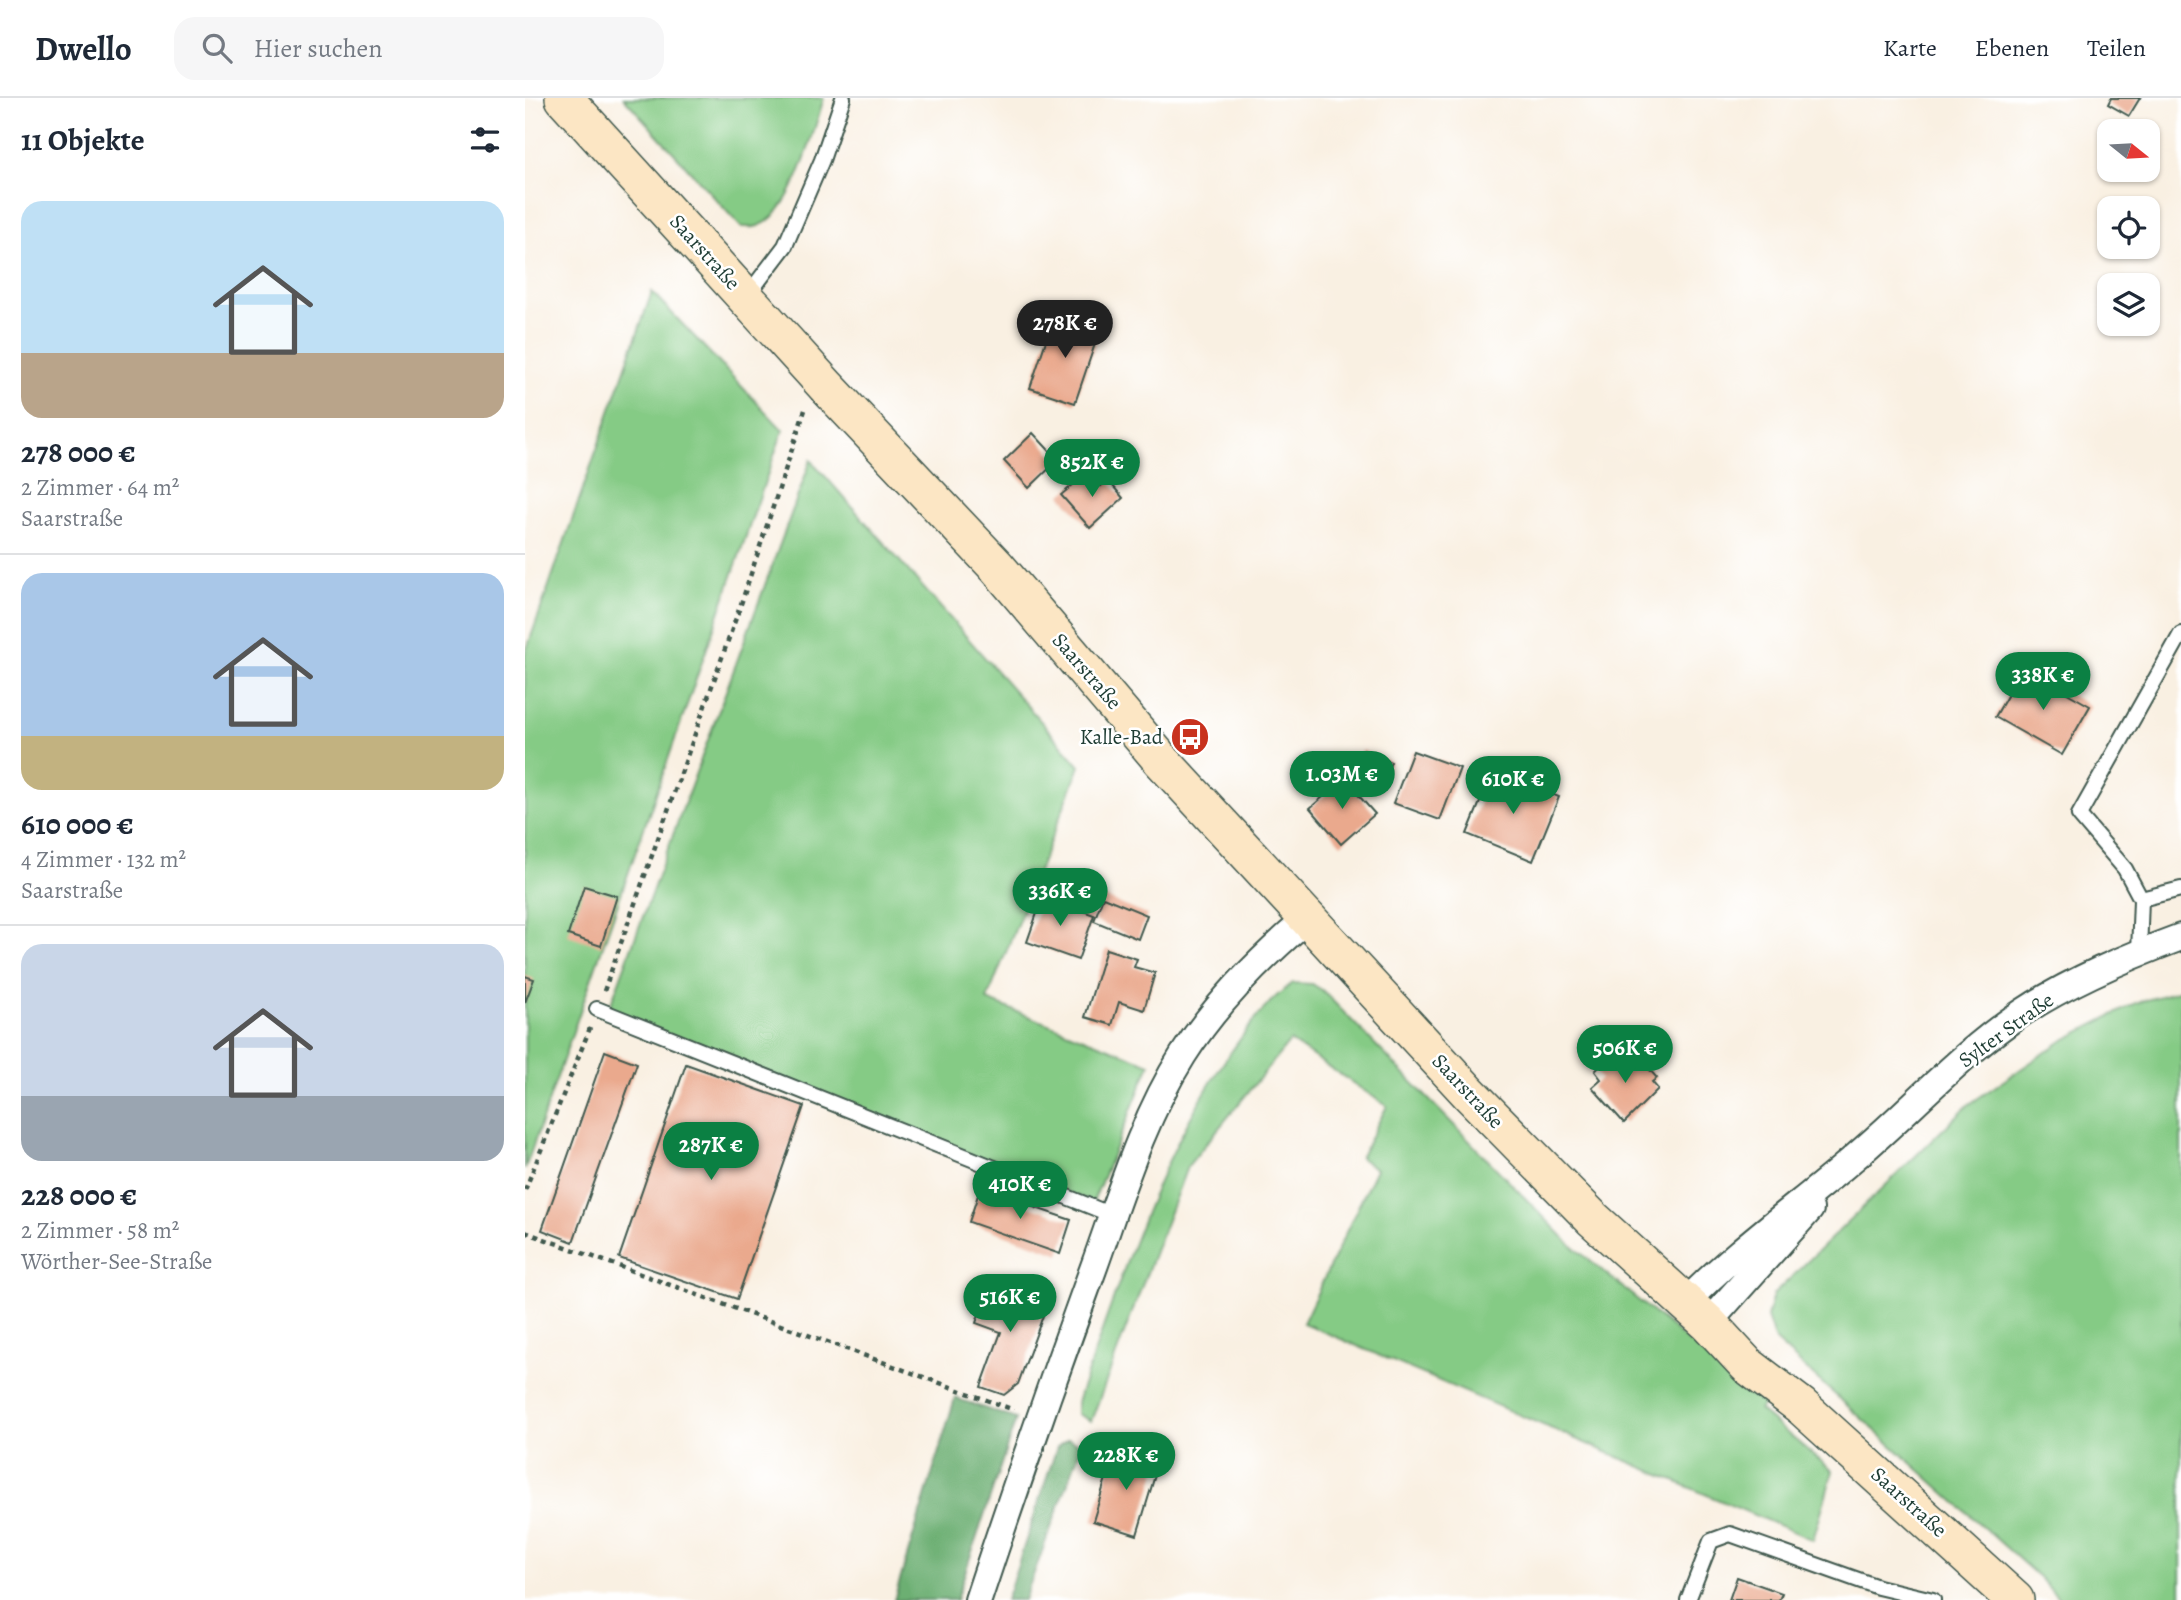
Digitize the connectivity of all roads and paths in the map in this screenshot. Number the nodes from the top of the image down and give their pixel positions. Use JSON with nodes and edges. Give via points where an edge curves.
{"nodes":[{"id":1,"x":564,"y":98,"type":"edge"},
{"id":2,"x":843,"y":98,"type":"edge"},
{"id":3,"x":746,"y":297,"type":"junction"},
{"id":4,"x":826,"y":386,"type":"junction"},
{"id":5,"x":2181,"y":634,"type":"edge"},
{"id":6,"x":2181,"y":888,"type":"edge"},
{"id":7,"x":2141,"y":899,"type":"junction"},
{"id":8,"x":1308,"y":918,"type":"junction"},
{"id":9,"x":2181,"y":937,"type":"edge"},
{"id":10,"x":2139,"y":953,"type":"junction"},
{"id":11,"x":597,"y":1009,"type":"junction"},
{"id":12,"x":525,"y":1190,"type":"edge"},
{"id":13,"x":1112,"y":1215,"type":"junction"},
{"id":14,"x":525,"y":1232,"type":"edge"},
{"id":15,"x":1697,"y":1313,"type":"junction"},
{"id":16,"x":1039,"y":1419,"type":"junction"},
{"id":17,"x":978,"y":1600,"type":"edge"},
{"id":18,"x":1688,"y":1600,"type":"edge"},
{"id":19,"x":1933,"y":1600,"type":"edge"},
{"id":20,"x":2015,"y":1600,"type":"edge"}],
"edges":[{"from":1,"to":3,"type":"main road","name":"Saarstraße"},
{"from":2,"to":3,"type":"lane","via":[[785,247]]},
{"from":3,"to":4,"type":"main road","name":"Saarstraße"},
{"from":4,"to":8,"type":"main road","name":"Saarstraße","via":[[997,567],[1162,761]]},
{"from":4,"to":11,"type":"path","via":[[802,416],[742,601]]},
{"from":5,"to":7,"type":"lane","via":[[2078,815],[2120,862]]},
{"from":6,"to":7,"type":"lane"},
{"from":7,"to":10,"type":"lane"},
{"from":8,"to":13,"type":"street","via":[[1274,947],[1183,1055],[1146,1127]]},
{"from":8,"to":15,"type":"main road","name":"Saarstraße","via":[[1593,1219]]},
{"from":9,"to":10,"type":"street","name":"Sylter Straße"},
{"from":10,"to":15,"type":"street","name":"Sylter Straße","via":[[2064,987],[1982,1043],[1854,1158]]},
{"from":11,"to":12,"type":"path"},
{"from":11,"to":13,"type":"lane"},
{"from":13,"to":16,"type":"street"},
{"from":14,"to":16,"type":"path"},
{"from":15,"to":20,"type":"main road","name":"Saarstraße","via":[[1755,1372],[1801,1406]]},
{"from":16,"to":17,"type":"street"},
{"from":18,"to":19,"type":"lane","via":[[1711,1541],[1730,1534],[1878,1587]]}]}
